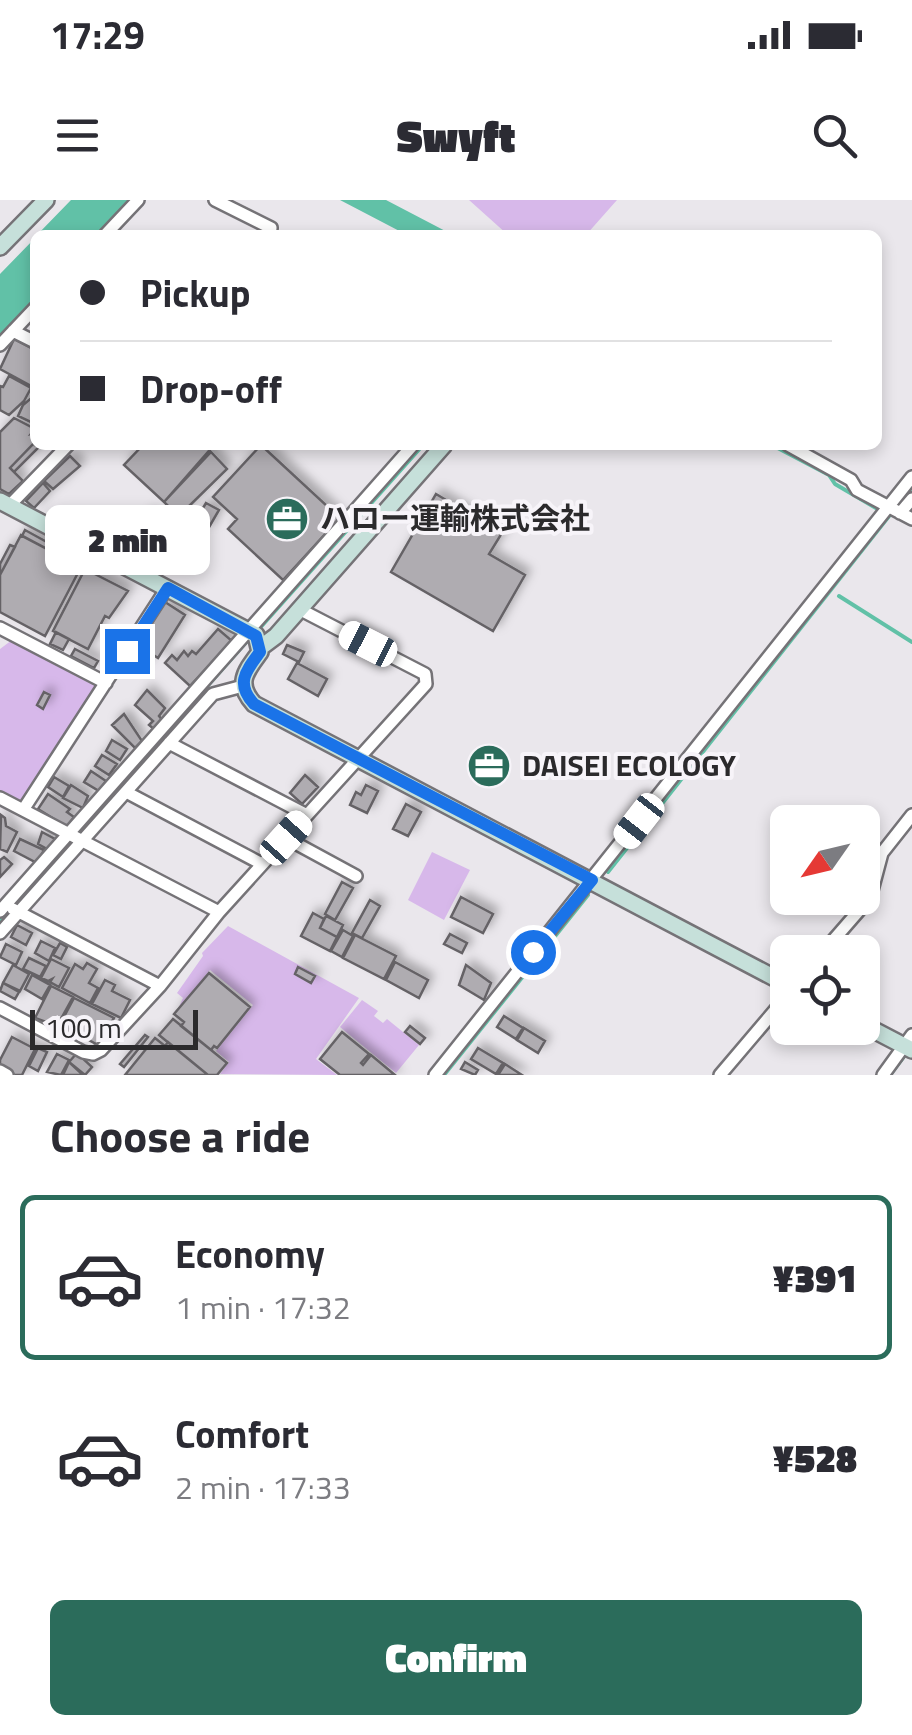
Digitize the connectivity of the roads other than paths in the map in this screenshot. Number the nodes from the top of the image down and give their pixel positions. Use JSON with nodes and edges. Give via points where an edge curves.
{"nodes":[{"id":1,"x":46,"y":200,"type":"edge"},
{"id":2,"x":138,"y":200,"type":"edge"},
{"id":3,"x":215,"y":200,"type":"edge"},
{"id":4,"x":110,"y":230,"type":"edge"},
{"id":5,"x":271,"y":230,"type":"edge"},
{"id":6,"x":0,"y":247,"type":"edge"},
{"id":7,"x":30,"y":313,"type":"edge"},
{"id":8,"x":13,"y":331,"type":"junction"},
{"id":9,"x":30,"y":340,"type":"edge"},
{"id":10,"x":0,"y":345,"type":"edge"},
{"id":11,"x":63,"y":450,"type":"edge"},
{"id":12,"x":409,"y":450,"type":"edge"},
{"id":13,"x":440,"y":450,"type":"edge"},
{"id":14,"x":797,"y":450,"type":"edge"},
{"id":15,"x":912,"y":477,"type":"edge"},
{"id":16,"x":912,"y":498,"type":"edge"},
{"id":17,"x":5,"y":503,"type":"edge"},
{"id":18,"x":898,"y":512,"type":"edge"},
{"id":19,"x":168,"y":588,"type":"junction"},
{"id":20,"x":299,"y":609,"type":"junction"},
{"id":21,"x":2,"y":632,"type":"edge"},
{"id":22,"x":254,"y":636,"type":"junction"},
{"id":23,"x":106,"y":683,"type":"junction"},
{"id":24,"x":243,"y":686,"type":"junction"},
{"id":25,"x":169,"y":743,"type":"junction"},
{"id":26,"x":357,"y":758,"type":"junction"},
{"id":27,"x":126,"y":792,"type":"junction"},
{"id":28,"x":0,"y":798,"type":"edge"},
{"id":29,"x":23,"y":810,"type":"junction"},
{"id":30,"x":307,"y":814,"type":"junction"},
{"id":31,"x":912,"y":815,"type":"edge"},
{"id":32,"x":74,"y":837,"type":"junction"},
{"id":33,"x":286,"y":838,"type":"junction"},
{"id":34,"x":262,"y":864,"type":"junction"},
{"id":35,"x":356,"y":876,"type":"dead end"},
{"id":36,"x":592,"y":880,"type":"junction"},
{"id":37,"x":7,"y":908,"type":"edge"},
{"id":38,"x":219,"y":912,"type":"junction"},
{"id":39,"x":0,"y":932,"type":"edge"},
{"id":40,"x":838,"y":935,"type":"edge"},
{"id":41,"x":770,"y":975,"type":"edge"},
{"id":42,"x":160,"y":986,"type":"junction"},
{"id":43,"x":0,"y":1008,"type":"edge"},
{"id":44,"x":770,"y":1016,"type":"edge"},
{"id":45,"x":880,"y":1032,"type":"edge"},
{"id":46,"x":909,"y":1044,"type":"edge"},
{"id":47,"x":0,"y":1071,"type":"edge"},
{"id":48,"x":7,"y":1075,"type":"edge"},
{"id":49,"x":435,"y":1075,"type":"edge"},
{"id":50,"x":720,"y":1075,"type":"edge"},
{"id":51,"x":883,"y":1075,"type":"edge"}],
"edges":[{"from":1,"to":6,"type":"street"},
{"from":2,"to":4,"type":"street"},
{"from":3,"to":5,"type":"street"},
{"from":7,"to":8,"type":"street"},
{"from":8,"to":9,"type":"street"},
{"from":8,"to":10,"type":"street"},
{"from":11,"to":17,"type":"street"},
{"from":12,"to":22,"type":"street"},
{"from":13,"to":20,"type":"street"},
{"from":14,"to":18,"type":"street"},
{"from":15,"to":18,"type":"street"},
{"from":16,"to":18,"type":"street"},
{"from":17,"to":19,"type":"street"},
{"from":18,"to":36,"type":"street"},
{"from":19,"to":22,"type":"street"},
{"from":19,"to":23,"type":"street"},
{"from":20,"to":22,"type":"street"},
{"from":20,"to":26,"type":"street","via":[[426,674],[426,684]]},
{"from":21,"to":23,"type":"street"},
{"from":22,"to":24,"type":"street"},
{"from":22,"to":32,"type":"street"},
{"from":23,"to":29,"type":"street"},
{"from":24,"to":25,"type":"street","via":[[213,694]]},
{"from":24,"to":26,"type":"street","via":[[254,704]]},
{"from":25,"to":27,"type":"street"},
{"from":25,"to":30,"type":"street"},
{"from":26,"to":30,"type":"street"},
{"from":26,"to":36,"type":"street"},
{"from":27,"to":32,"type":"street"},
{"from":27,"to":34,"type":"street"},
{"from":28,"to":29,"type":"street"},
{"from":29,"to":32,"type":"street"},
{"from":30,"to":33,"type":"street"},
{"from":31,"to":40,"type":"street","via":[[882,853],[870,898]]},
{"from":32,"to":37,"type":"street"},
{"from":32,"to":38,"type":"street"},
{"from":33,"to":34,"type":"street"},
{"from":33,"to":35,"type":"street"},
{"from":34,"to":38,"type":"street"},
{"from":36,"to":41,"type":"street"},
{"from":36,"to":49,"type":"street"},
{"from":37,"to":39,"type":"street"},
{"from":37,"to":42,"type":"street"},
{"from":38,"to":42,"type":"street"},
{"from":42,"to":43,"type":"street","via":[[93,1054]]},
{"from":44,"to":50,"type":"street"},
{"from":45,"to":46,"type":"street"},
{"from":46,"to":51,"type":"street"},
{"from":47,"to":48,"type":"street"}]}
